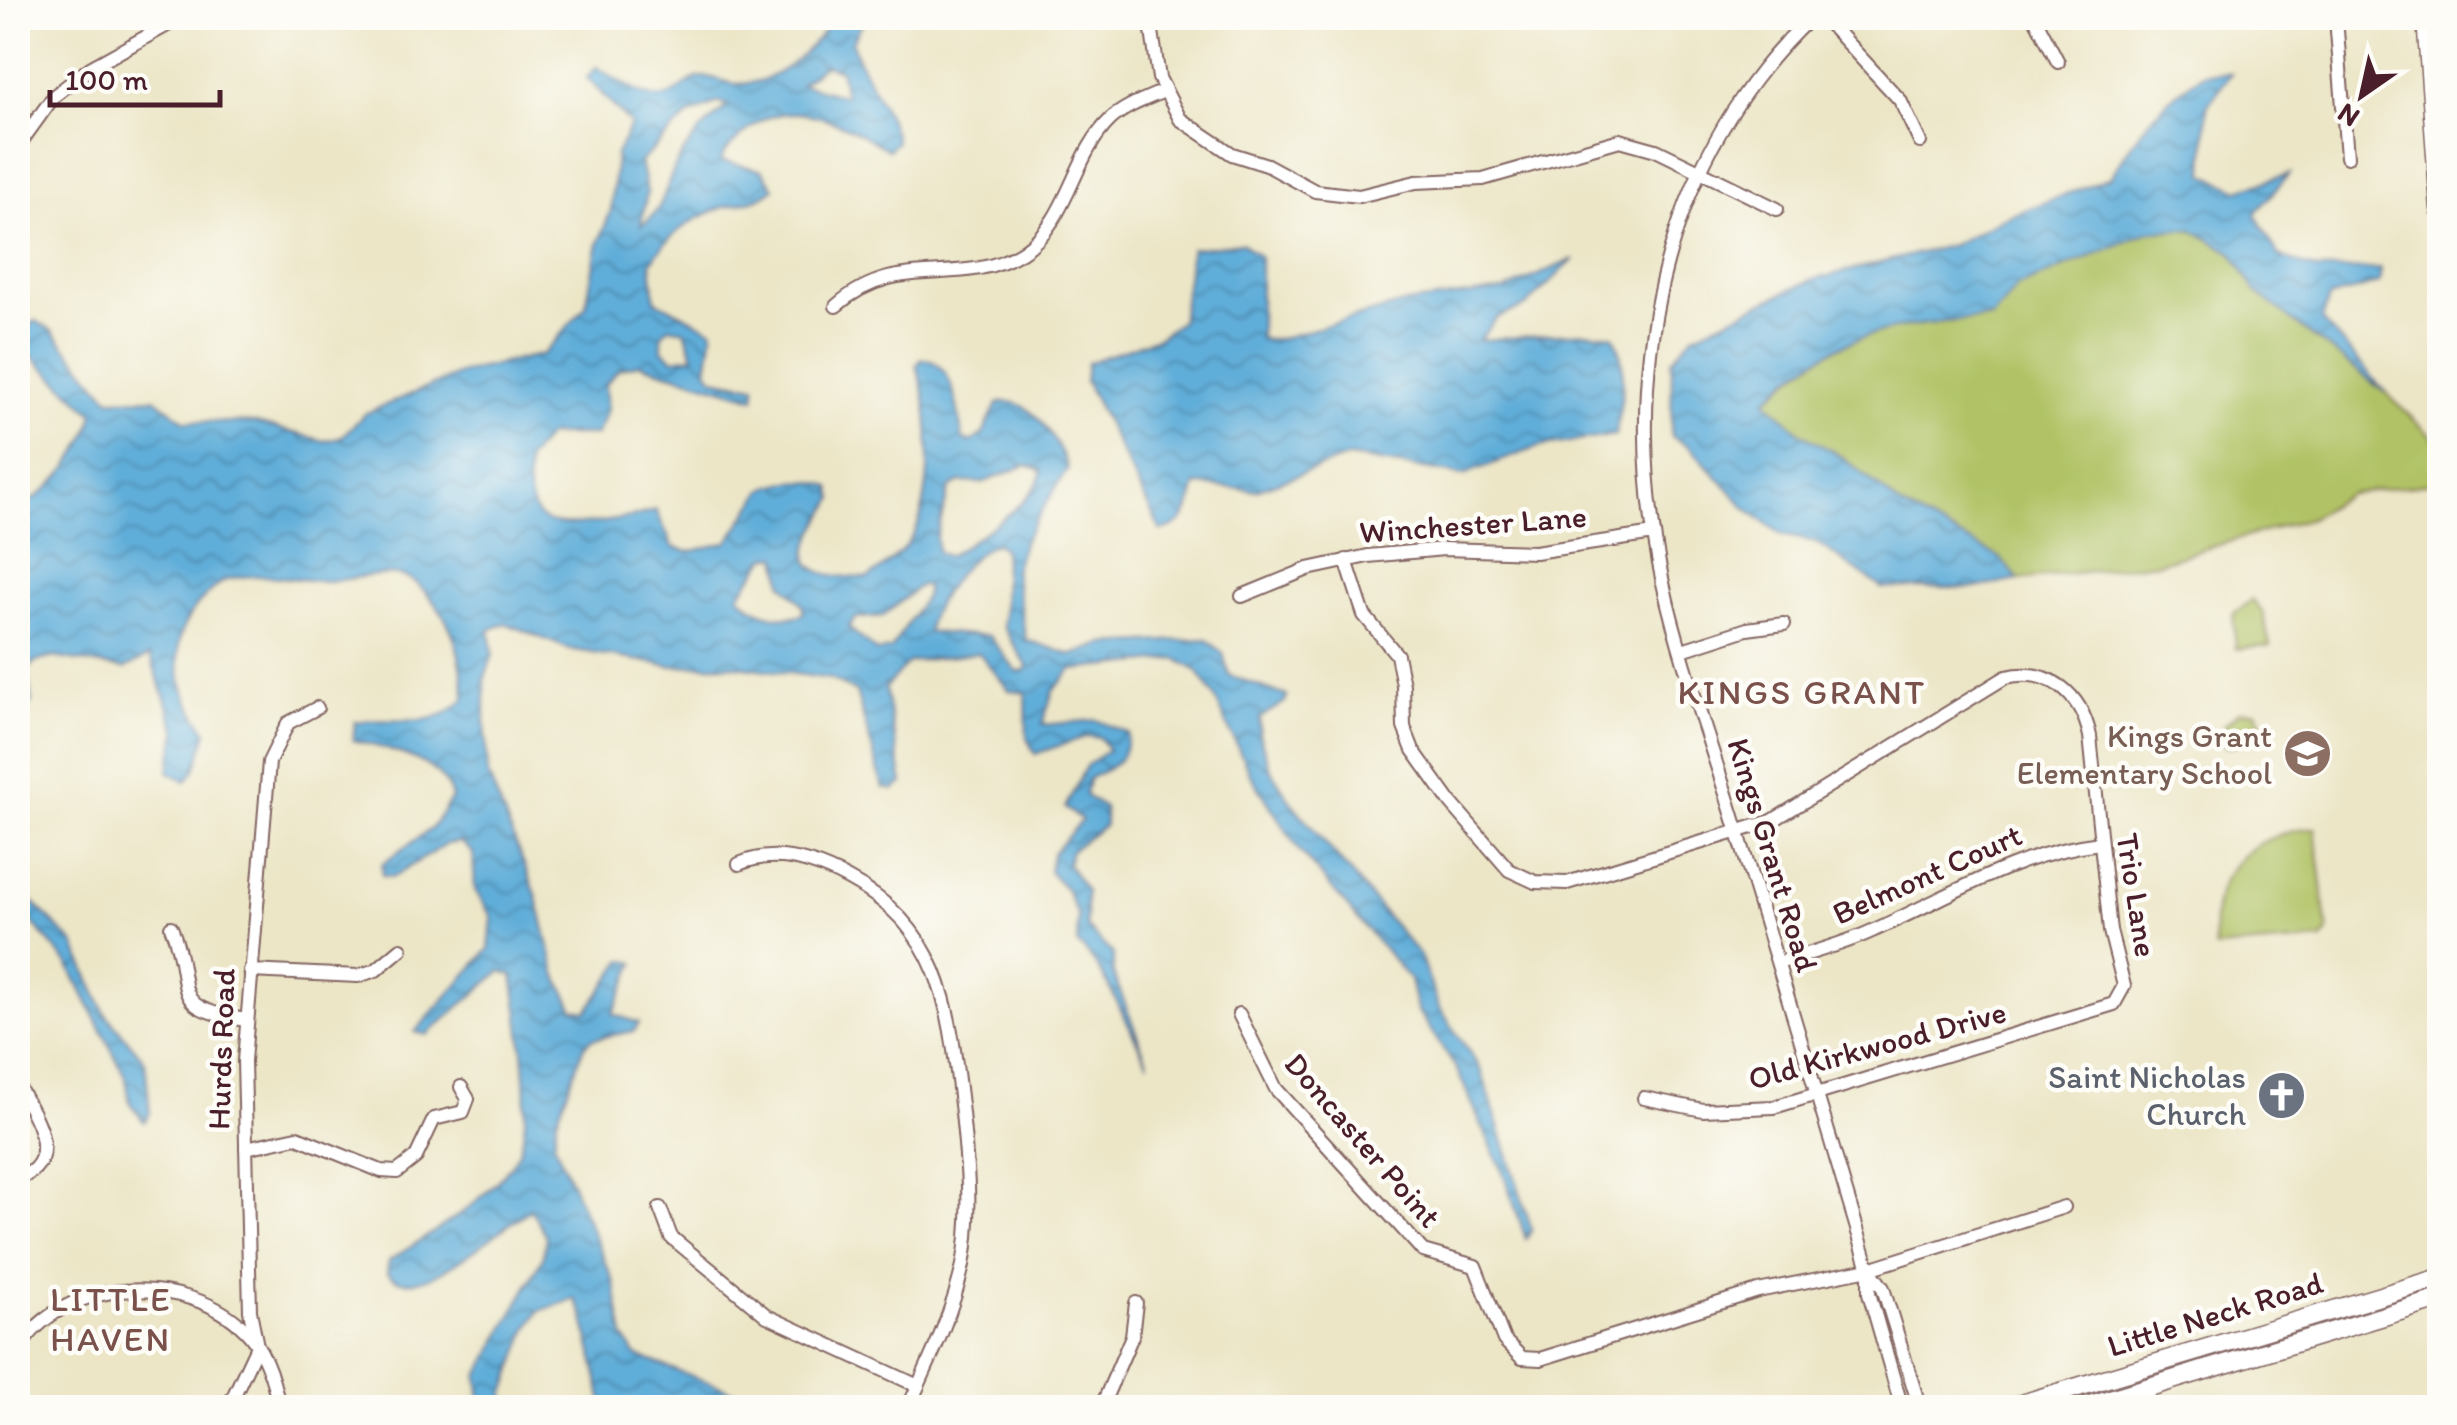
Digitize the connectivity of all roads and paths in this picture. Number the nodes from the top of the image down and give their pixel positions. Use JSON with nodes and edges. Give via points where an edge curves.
{"nodes":[{"id":1,"x":180,"y":18,"type":"edge"},
{"id":2,"x":1150,"y":18,"type":"edge"},
{"id":3,"x":1810,"y":18,"type":"edge"},
{"id":4,"x":1824,"y":18,"type":"edge"},
{"id":5,"x":2035,"y":18,"type":"edge"},
{"id":6,"x":2336,"y":18,"type":"edge"},
{"id":7,"x":2430,"y":24,"type":"edge"},
{"id":8,"x":2058,"y":62,"type":"dead end"},
{"id":9,"x":1164,"y":91,"type":"junction"},
{"id":10,"x":2435,"y":124,"type":"edge"},
{"id":11,"x":1920,"y":142,"type":"dead end"},
{"id":12,"x":18,"y":146,"type":"edge"},
{"id":13,"x":2347,"y":157,"type":"dead end"},
{"id":14,"x":1699,"y":172,"type":"junction"},
{"id":15,"x":1778,"y":210,"type":"dead end"},
{"id":16,"x":2440,"y":210,"type":"edge"},
{"id":17,"x":836,"y":306,"type":"dead end"},
{"id":18,"x":1654,"y":534,"type":"junction"},
{"id":19,"x":1346,"y":560,"type":"junction"},
{"id":20,"x":1242,"y":596,"type":"dead end"},
{"id":21,"x":1784,"y":624,"type":"dead end"},
{"id":22,"x":1682,"y":650,"type":"junction"},
{"id":23,"x":317,"y":708,"type":"dead end"},
{"id":24,"x":1738,"y":831,"type":"junction"},
{"id":25,"x":2100,"y":843,"type":"junction"},
{"id":26,"x":739,"y":864,"type":"dead end"},
{"id":27,"x":171,"y":927,"type":"dead end"},
{"id":28,"x":402,"y":949,"type":"dead end"},
{"id":29,"x":1778,"y":963,"type":"junction"},
{"id":30,"x":250,"y":970,"type":"junction"},
{"id":31,"x":2120,"y":999,"type":"joint"},
{"id":32,"x":1239,"y":1014,"type":"dead end"},
{"id":33,"x":246,"y":1020,"type":"junction"},
{"id":34,"x":18,"y":1086,"type":"edge"},
{"id":35,"x":462,"y":1087,"type":"dead end"},
{"id":36,"x":1818,"y":1094,"type":"junction"},
{"id":37,"x":1644,"y":1098,"type":"dead end"},
{"id":38,"x":246,"y":1148,"type":"junction"},
{"id":39,"x":18,"y":1179,"type":"edge"},
{"id":40,"x":2064,"y":1207,"type":"dead end"},
{"id":41,"x":660,"y":1208,"type":"dead end"},
{"id":42,"x":1869,"y":1269,"type":"junction"},
{"id":43,"x":2440,"y":1278,"type":"edge"},
{"id":44,"x":2440,"y":1299,"type":"edge"},
{"id":45,"x":1136,"y":1303,"type":"dead end"},
{"id":46,"x":18,"y":1311,"type":"edge"},
{"id":47,"x":28,"y":1334,"type":"junction"},
{"id":48,"x":258,"y":1346,"type":"junction"},
{"id":49,"x":18,"y":1351,"type":"edge"},
{"id":50,"x":918,"y":1386,"type":"junction"},
{"id":51,"x":228,"y":1408,"type":"edge"},
{"id":52,"x":279,"y":1408,"type":"edge"},
{"id":53,"x":908,"y":1408,"type":"edge"},
{"id":54,"x":1101,"y":1408,"type":"edge"},
{"id":55,"x":1902,"y":1408,"type":"edge"},
{"id":56,"x":1920,"y":1408,"type":"edge"},
{"id":57,"x":2008,"y":1408,"type":"edge"},
{"id":58,"x":2080,"y":1408,"type":"edge"}],
"edges":[{"from":1,"to":12,"type":"street","via":[[54,96]]},
{"from":2,"to":9,"type":"street"},
{"from":3,"to":14,"type":"street","name":"Kings Grant Road","via":[[1764,67]]},
{"from":4,"to":11,"type":"street","via":[[1900,100]]},
{"from":5,"to":8,"type":"street"},
{"from":6,"to":13,"type":"street"},
{"from":7,"to":10,"type":"street"},
{"from":9,"to":14,"type":"street","via":[[1180,119],[1206,140],[1327,194],[1359,196],[1416,182],[1482,179],[1620,140]]},
{"from":9,"to":17,"type":"street","via":[[1109,122],[1054,220],[1020,253],[982,269],[880,278]]},
{"from":10,"to":16,"type":"street"},
{"from":14,"to":15,"type":"street"},
{"from":14,"to":18,"type":"street","name":"Kings Grant Road","via":[[1663,269],[1649,343],[1645,405]]},
{"from":18,"to":19,"type":"street","name":"Winchester Lane","via":[[1535,552],[1444,549]]},
{"from":18,"to":22,"type":"street","name":"Kings Grant Road"},
{"from":19,"to":20,"type":"street","name":"Winchester Lane"},
{"from":19,"to":24,"type":"street","via":[[1358,604],[1397,655],[1413,750],[1510,870],[1536,882],[1567,883]]},
{"from":21,"to":22,"type":"street"},
{"from":22,"to":24,"type":"street","name":"Kings Grant Road"},
{"from":23,"to":30,"type":"street","name":"Hurds Road","via":[[288,723],[273,747]]},
{"from":24,"to":25,"type":"street","name":"Trio Lane","via":[[1786,815],[2006,676],[2028,674],[2053,681],[2082,710]]},
{"from":24,"to":29,"type":"street","name":"Kings Grant Road"},
{"from":25,"to":29,"type":"street","name":"Belmont Court","via":[[2005,866],[1871,932]]},
{"from":25,"to":31,"type":"street","name":"Trio Lane","via":[[2124,986]]},
{"from":26,"to":50,"type":"street","via":[[779,856],[850,879],[904,920],[939,978],[950,1016],[968,1164],[967,1227],[955,1293]]},
{"from":27,"to":33,"type":"street","via":[[191,1003],[203,1012]]},
{"from":28,"to":30,"type":"street","via":[[358,976]]},
{"from":29,"to":36,"type":"street","name":"Kings Grant Road"},
{"from":30,"to":33,"type":"street","name":"Hurds Road"},
{"from":31,"to":36,"type":"street","name":"Old Kirkwood Drive"},
{"from":32,"to":42,"type":"street","name":"Doncaster Point","via":[[1276,1089],[1423,1251],[1475,1266],[1514,1354],[1540,1358],[1758,1290]]},
{"from":33,"to":38,"type":"street","name":"Hurds Road"},
{"from":34,"to":39,"type":"street","via":[[41,1128],[44,1153],[37,1168]]},
{"from":35,"to":38,"type":"street","via":[[468,1099],[463,1112],[434,1119],[416,1157],[396,1172],[297,1136]]},
{"from":36,"to":37,"type":"street","name":"Old Kirkwood Drive","via":[[1728,1112]]},
{"from":36,"to":42,"type":"street","name":"Kings Grant Road"},
{"from":38,"to":48,"type":"street","name":"Hurds Road","via":[[250,1311]]},
{"from":40,"to":42,"type":"street"},
{"from":41,"to":50,"type":"street","via":[[671,1237],[767,1316]]},
{"from":42,"to":55,"type":"street","name":"Kings Grant Road","via":[[1869,1293]]},
{"from":42,"to":56,"type":"street","name":"Kings Grant Road","via":[[1884,1288]]},
{"from":43,"to":57,"type":"street","name":"Little Neck Road"},
{"from":44,"to":58,"type":"street","name":"Little Neck Road"},
{"from":45,"to":54,"type":"street","via":[[1132,1336]]},
{"from":46,"to":47,"type":"street"},
{"from":47,"to":48,"type":"street","via":[[75,1302],[147,1292],[206,1305],[234,1320]]},
{"from":47,"to":49,"type":"street"},
{"from":48,"to":51,"type":"street"},
{"from":48,"to":52,"type":"street","name":"Hurds Road"},
{"from":50,"to":53,"type":"street"}]}
